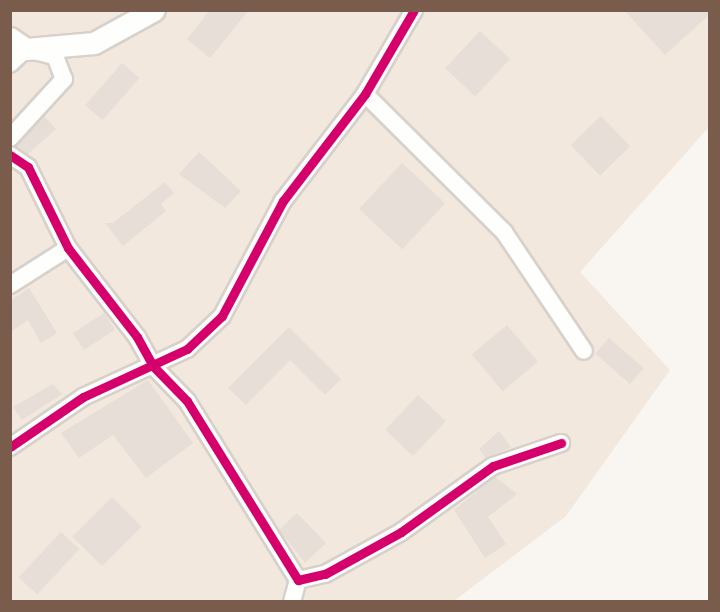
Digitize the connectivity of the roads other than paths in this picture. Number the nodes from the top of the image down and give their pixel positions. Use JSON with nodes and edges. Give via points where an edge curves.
{"nodes":[{"id":1,"x":154,"y":10,"type":"edge"},
{"id":2,"x":414,"y":10,"type":"edge"},
{"id":3,"x":18,"y":43,"type":"edge"},
{"id":4,"x":10,"y":64,"type":"edge"},
{"id":5,"x":365,"y":94,"type":"junction"},
{"id":6,"x":10,"y":138,"type":"edge"},
{"id":7,"x":10,"y":155,"type":"edge"},
{"id":8,"x":68,"y":248,"type":"junction"},
{"id":9,"x":10,"y":285,"type":"edge"},
{"id":10,"x":584,"y":351,"type":"dead end"},
{"id":11,"x":153,"y":366,"type":"junction"},
{"id":12,"x":561,"y":443,"type":"dead end"},
{"id":13,"x":10,"y":447,"type":"edge"},
{"id":14,"x":298,"y":580,"type":"junction"},
{"id":15,"x":292,"y":602,"type":"edge"}],
"edges":[{"from":1,"to":3,"type":"street","via":[[94,43]]},
{"from":2,"to":5,"type":"street"},
{"from":3,"to":4,"type":"street"},
{"from":3,"to":6,"type":"street","via":[[55,56],[64,79]]},
{"from":5,"to":10,"type":"street","via":[[504,232]]},
{"from":5,"to":11,"type":"street","via":[[283,201],[222,316],[187,349]]},
{"from":7,"to":8,"type":"street","via":[[28,167],[41,187]]},
{"from":8,"to":9,"type":"street"},
{"from":8,"to":11,"type":"street","via":[[137,337]]},
{"from":11,"to":13,"type":"street","via":[[83,396]]},
{"from":11,"to":14,"type":"street","via":[[186,401]]},
{"from":12,"to":14,"type":"street","via":[[493,466],[401,532],[325,573]]},
{"from":14,"to":15,"type":"street"}]}
